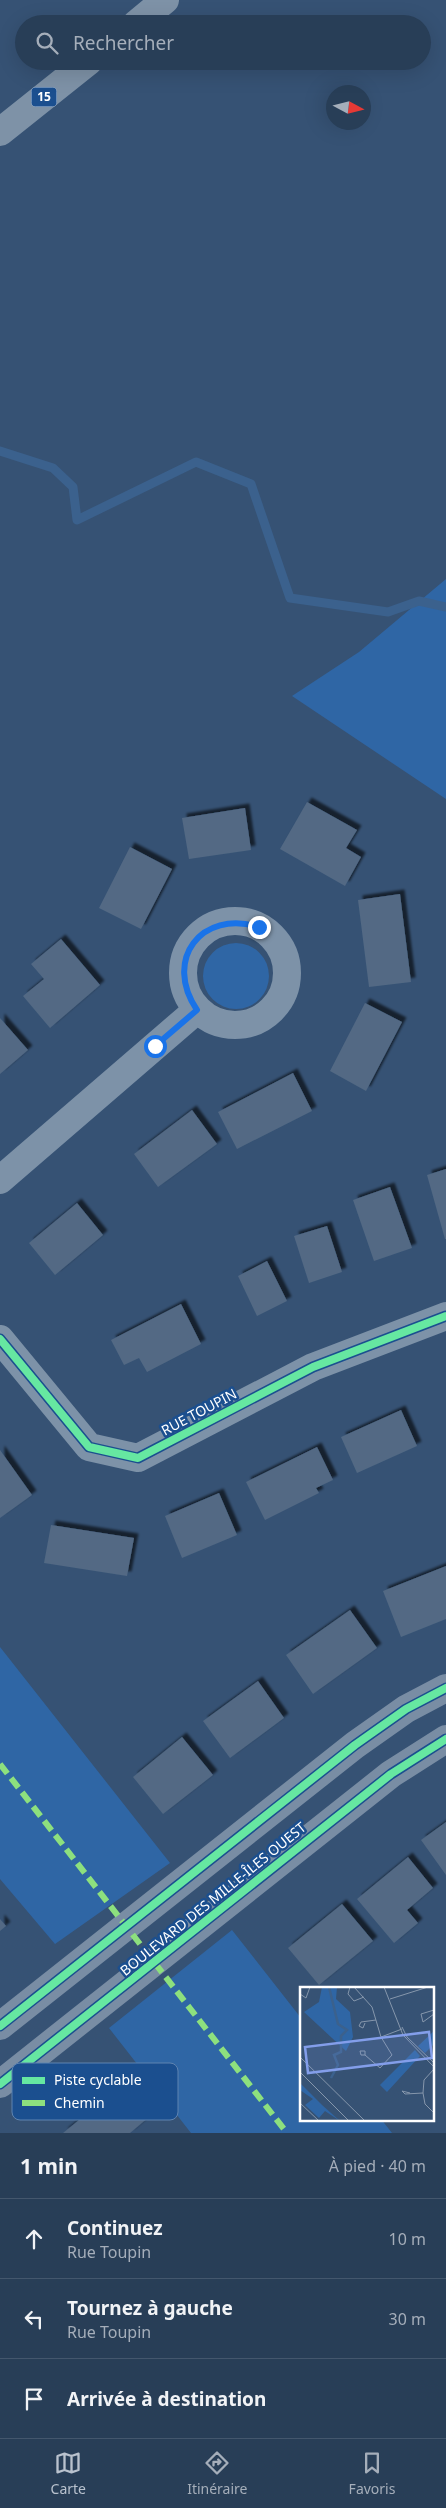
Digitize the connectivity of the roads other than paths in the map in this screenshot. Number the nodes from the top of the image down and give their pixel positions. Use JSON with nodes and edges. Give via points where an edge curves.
{"nodes":[{"id":1,"x":165,"y":0,"type":"edge"},
{"id":2,"x":147,"y":15,"type":"edge"},
{"id":3,"x":78,"y":70,"type":"edge"},
{"id":4,"x":0,"y":132,"type":"edge"},
{"id":5,"x":197,"y":1010,"type":"dead end"},
{"id":6,"x":0,"y":1180,"type":"edge"},
{"id":7,"x":446,"y":1316,"type":"edge"},
{"id":8,"x":0,"y":1339,"type":"edge"},
{"id":9,"x":446,"y":1688,"type":"edge"},
{"id":10,"x":446,"y":1739,"type":"edge"},
{"id":11,"x":0,"y":2026,"type":"edge"},
{"id":12,"x":26,"y":2063,"type":"edge"},
{"id":13,"x":12,"y":2074,"type":"edge"},
{"id":14,"x":0,"y":2084,"type":"edge"}],
"edges":[{"from":1,"to":2,"type":"highway"},
{"from":3,"to":4,"type":"highway","number":"15"},
{"from":5,"to":6,"type":"street"},
{"from":7,"to":8,"type":"street","name":"RUE TOUPIN","via":[[313,1366],[138,1458],[89,1447]]},
{"from":9,"to":11,"type":"street","via":[[406,1708],[355,1745]]},
{"from":10,"to":12,"type":"street","name":"BOULEVARD DES MILLE-ÎLES OUEST","via":[[390,1774]]},
{"from":13,"to":14,"type":"street","name":"BOULEVARD DES MILLE-ÎLES OUEST"}]}
